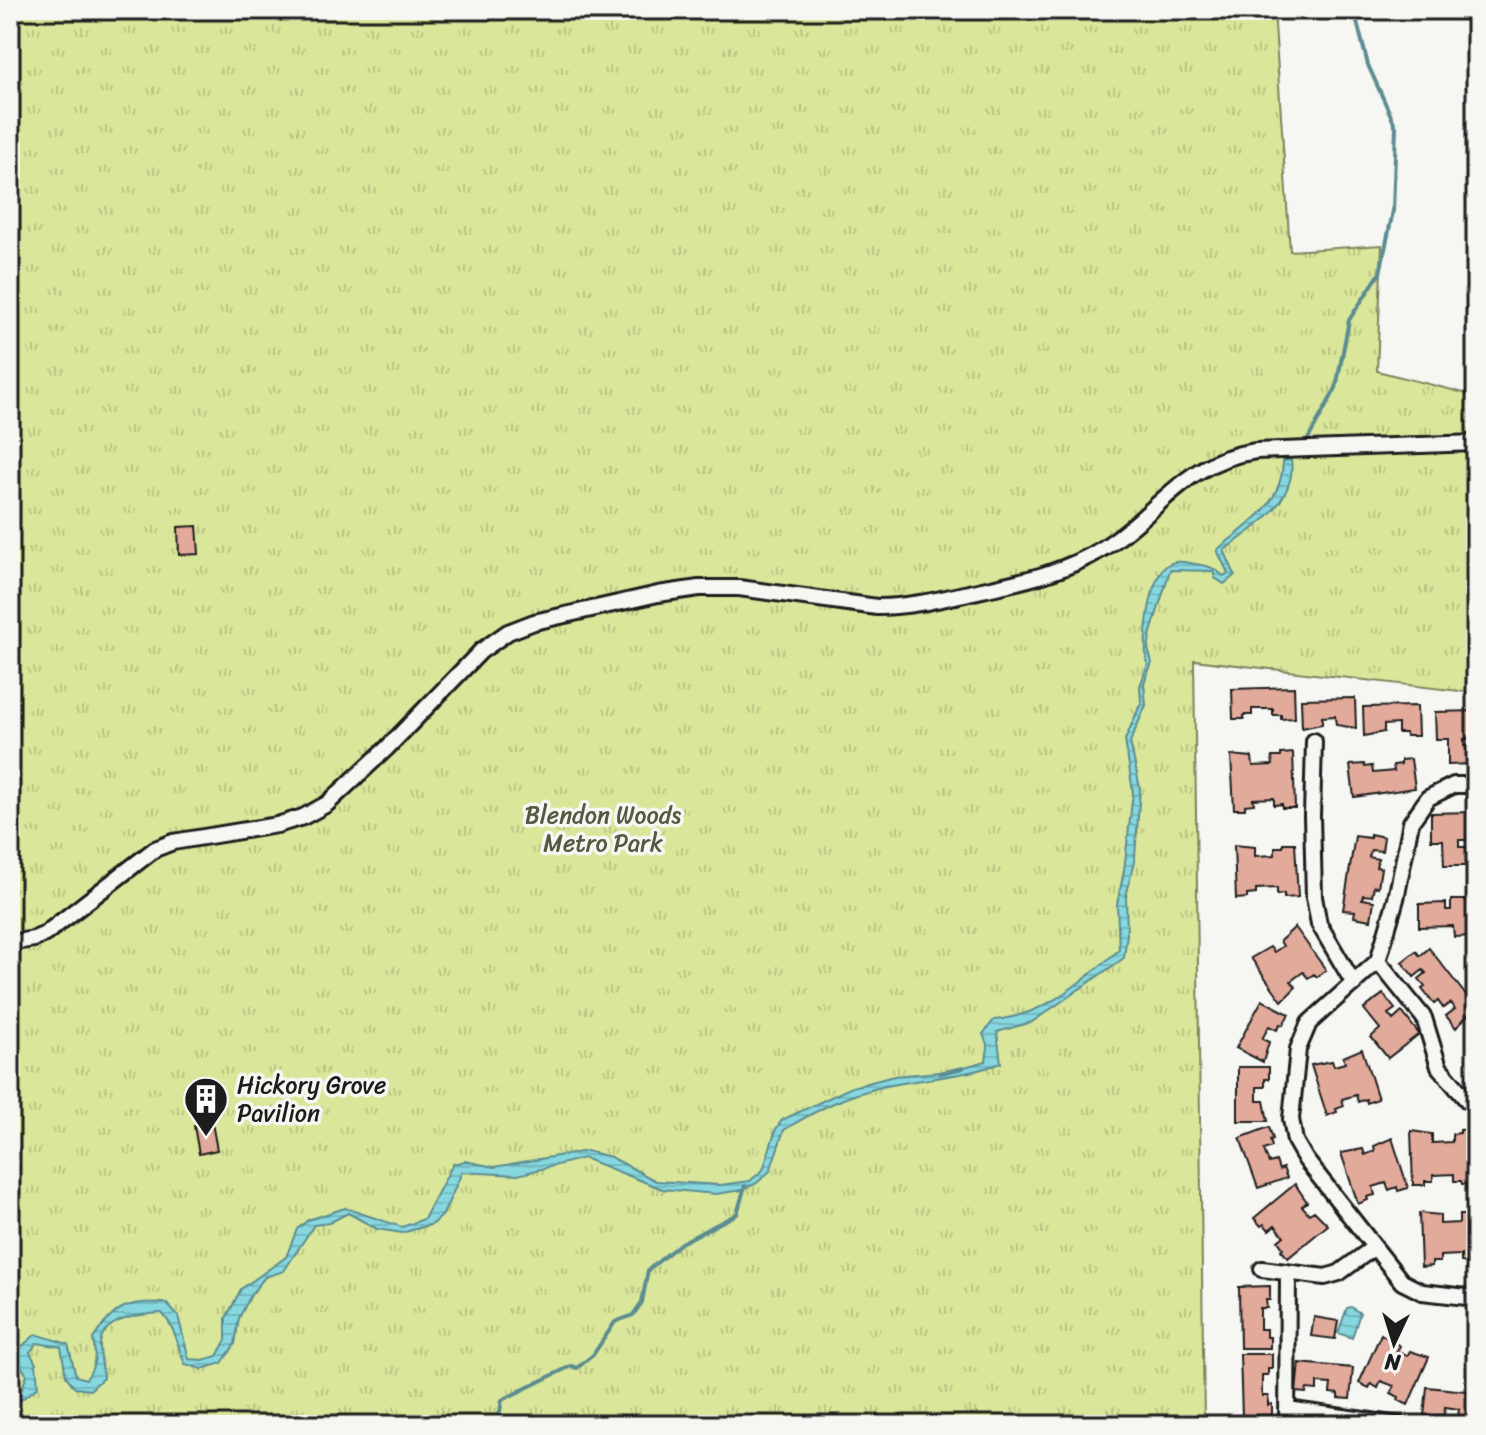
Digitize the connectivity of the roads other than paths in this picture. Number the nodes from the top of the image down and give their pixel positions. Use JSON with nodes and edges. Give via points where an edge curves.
{"nodes":[{"id":1,"x":1476,"y":443,"type":"edge"},
{"id":2,"x":1314,"y":741,"type":"dead end"},
{"id":3,"x":1476,"y":785,"type":"edge"},
{"id":4,"x":10,"y":943,"type":"edge"},
{"id":5,"x":1378,"y":961,"type":"junction"},
{"id":6,"x":1354,"y":984,"type":"junction"},
{"id":7,"x":1476,"y":1104,"type":"edge"},
{"id":8,"x":1373,"y":1248,"type":"junction"},
{"id":9,"x":1262,"y":1269,"type":"dead end"},
{"id":10,"x":1288,"y":1273,"type":"junction"},
{"id":11,"x":1476,"y":1298,"type":"edge"},
{"id":12,"x":1287,"y":1409,"type":"junction"},
{"id":13,"x":1287,"y":1425,"type":"edge"},
{"id":14,"x":1399,"y":1425,"type":"edge"}],
"edges":[{"from":1,"to":4,"type":"street","via":[[1232,454],[1185,480],[1106,547],[1074,565],[942,599],[877,607],[780,592],[699,588],[534,622],[481,651],[327,804],[277,825],[155,849],[45,934]]},
{"from":2,"to":6,"type":"street","via":[[1314,897],[1319,924]]},
{"from":3,"to":5,"type":"street","via":[[1454,785],[1428,798],[1411,822]]},
{"from":5,"to":6,"type":"street"},
{"from":5,"to":7,"type":"street","via":[[1424,1018],[1439,1067]]},
{"from":6,"to":8,"type":"street","via":[[1309,1023],[1298,1049],[1291,1119],[1306,1160]]},
{"from":8,"to":10,"type":"street","via":[[1339,1273]]},
{"from":8,"to":11,"type":"street","via":[[1402,1282],[1422,1292]]},
{"from":9,"to":10,"type":"street"},
{"from":10,"to":12,"type":"street"},
{"from":12,"to":13,"type":"street"},
{"from":12,"to":14,"type":"street"}]}
